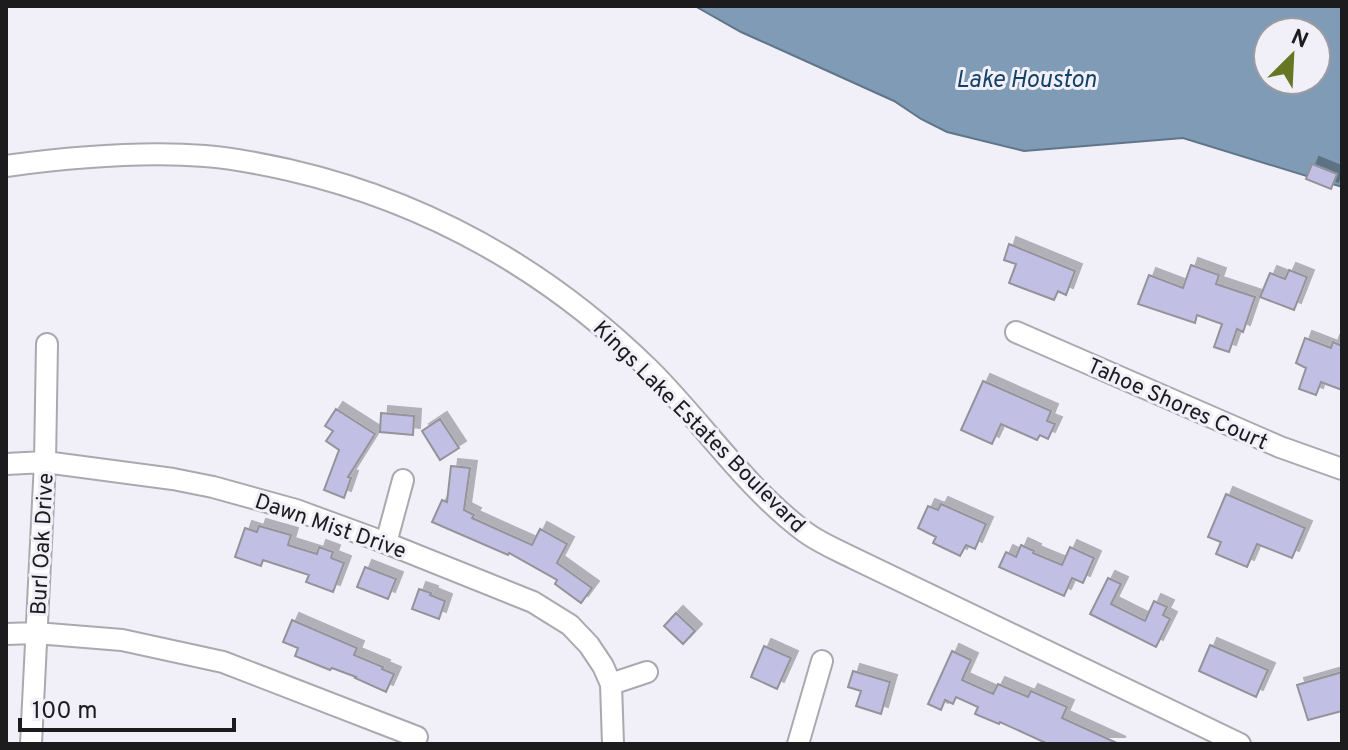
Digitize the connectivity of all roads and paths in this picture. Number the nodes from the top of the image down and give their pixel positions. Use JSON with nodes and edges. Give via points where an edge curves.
{"nodes":[{"id":1,"x":6,"y":166,"type":"edge"},
{"id":2,"x":1016,"y":332,"type":"dead end"},
{"id":3,"x":47,"y":344,"type":"dead end"},
{"id":4,"x":45,"y":462,"type":"junction"},
{"id":5,"x":6,"y":464,"type":"edge"},
{"id":6,"x":1342,"y":469,"type":"edge"},
{"id":7,"x":403,"y":480,"type":"dead end"},
{"id":8,"x":386,"y":543,"type":"junction"},
{"id":9,"x":36,"y":633,"type":"junction"},
{"id":10,"x":6,"y":634,"type":"edge"},
{"id":11,"x":822,"y":661,"type":"dead end"},
{"id":12,"x":647,"y":672,"type":"dead end"},
{"id":13,"x":611,"y":684,"type":"junction"},
{"id":14,"x":417,"y":737,"type":"dead end"},
{"id":15,"x":31,"y":744,"type":"edge"},
{"id":16,"x":613,"y":744,"type":"edge"},
{"id":17,"x":798,"y":744,"type":"edge"},
{"id":18,"x":1240,"y":744,"type":"edge"}],
"edges":[{"from":1,"to":18,"type":"street","name":"Kings Lake Estates Boulevard","via":[[108,155],[207,156],[311,175],[418,212],[473,238],[568,298],[667,387],[748,479],[808,534]]},
{"from":2,"to":6,"type":"street","name":"Tahoe Shores Court"},
{"from":3,"to":4,"type":"street","name":"Burl Oak Drive"},
{"from":4,"to":5,"type":"street","name":"Dawn Mist Drive"},
{"from":4,"to":8,"type":"street","name":"Dawn Mist Drive","via":[[213,487]]},
{"from":4,"to":9,"type":"street","name":"Burl Oak Drive"},
{"from":7,"to":8,"type":"street"},
{"from":8,"to":13,"type":"street","name":"Dawn Mist Drive","via":[[559,617],[589,645]]},
{"from":9,"to":10,"type":"street"},
{"from":9,"to":14,"type":"street","via":[[122,640],[223,662]]},
{"from":9,"to":15,"type":"street","name":"Burl Oak Drive"},
{"from":11,"to":17,"type":"street"},
{"from":12,"to":13,"type":"street"},
{"from":13,"to":16,"type":"street"}]}
